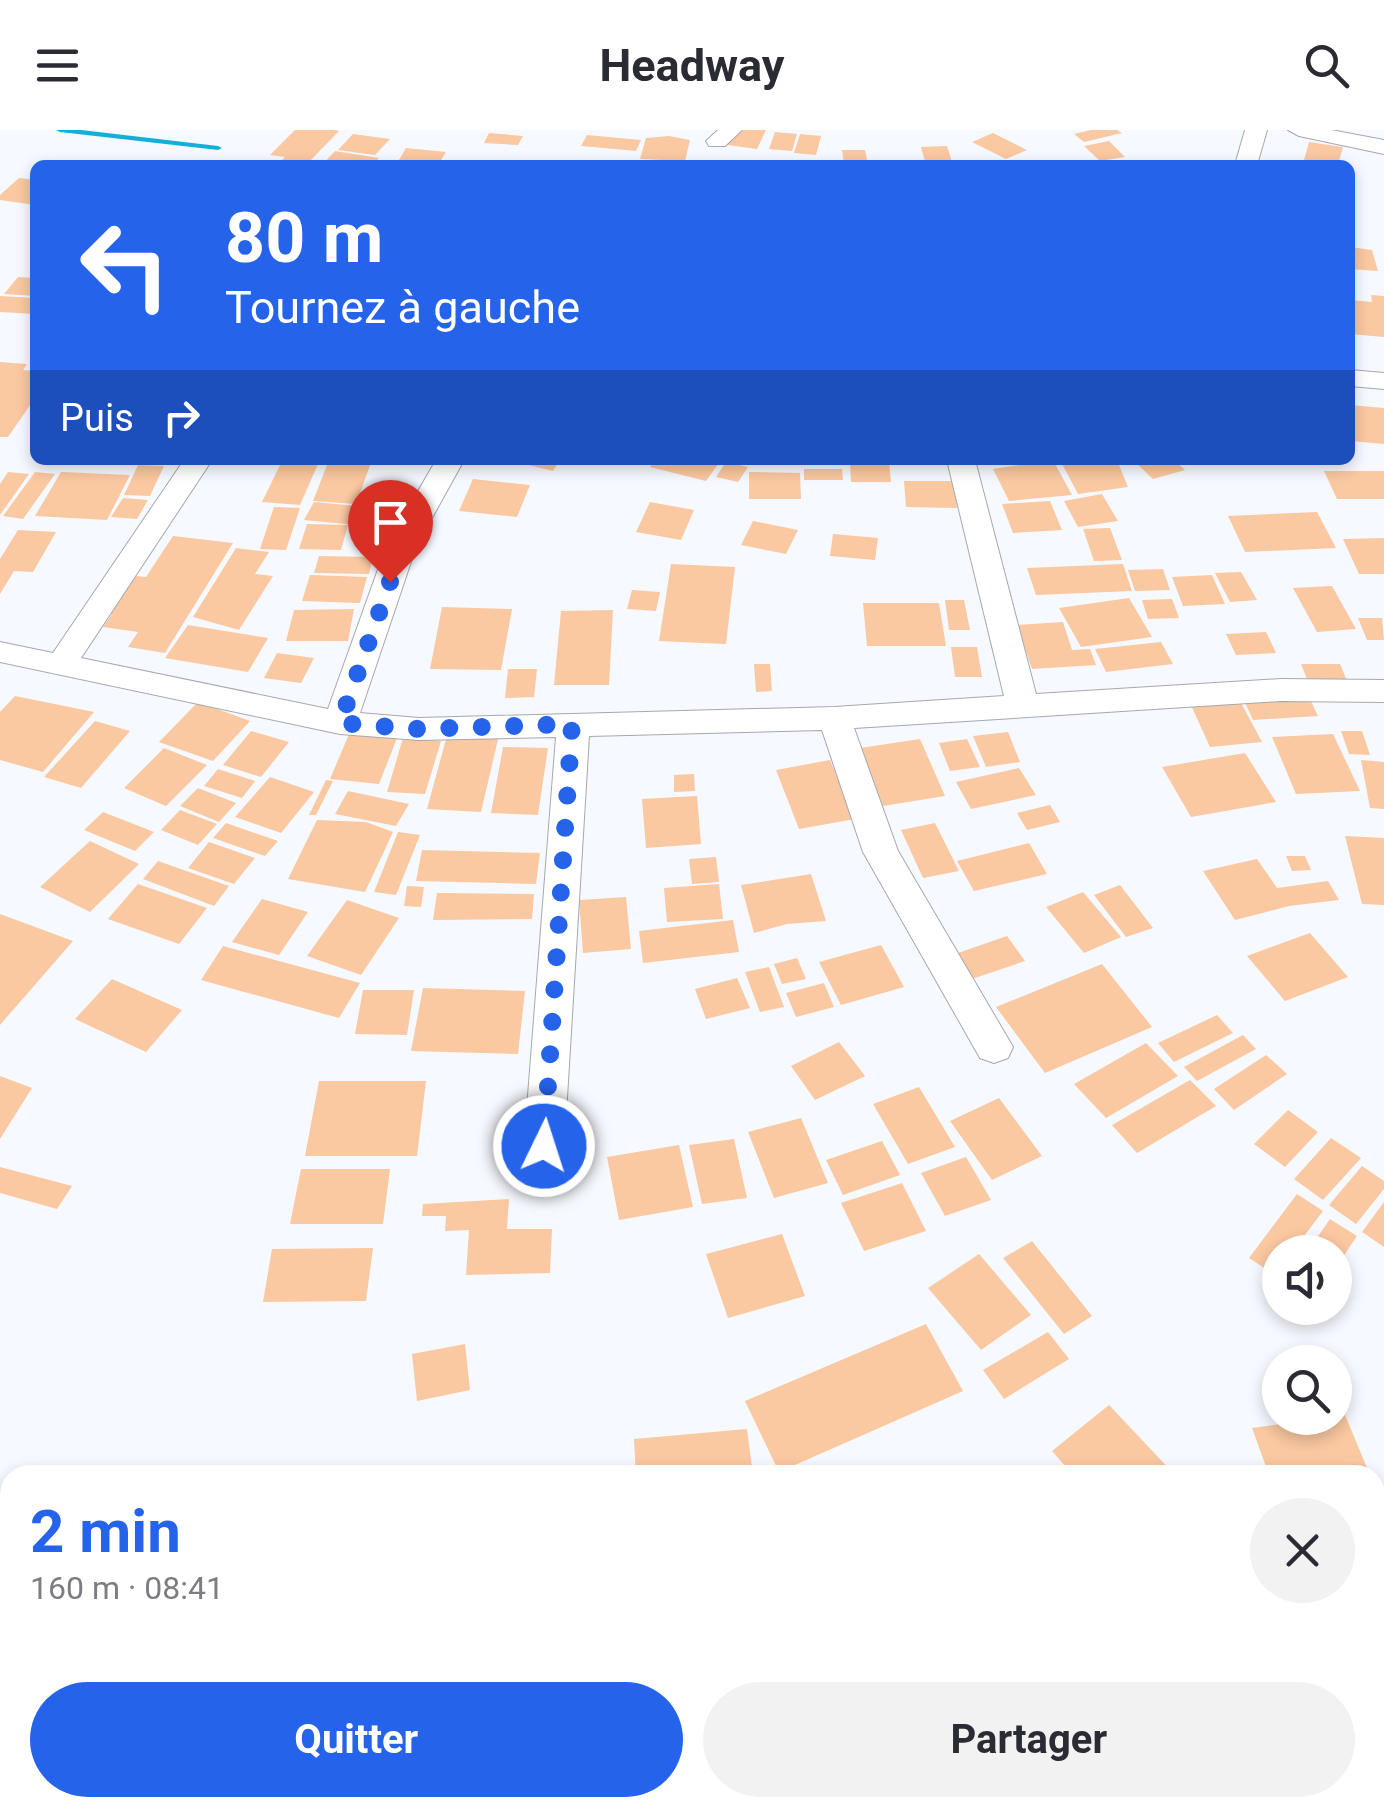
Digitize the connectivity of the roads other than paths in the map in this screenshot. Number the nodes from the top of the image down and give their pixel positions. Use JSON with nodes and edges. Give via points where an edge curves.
{"nodes":[{"id":1,"x":1256,"y":130,"type":"edge"},
{"id":2,"x":1299,"y":130,"type":"edge"},
{"id":3,"x":1384,"y":147,"type":"edge"},
{"id":4,"x":1247,"y":160,"type":"edge"},
{"id":5,"x":1355,"y":378,"type":"edge"},
{"id":6,"x":1384,"y":381,"type":"edge"},
{"id":7,"x":195,"y":465,"type":"edge"},
{"id":8,"x":447,"y":465,"type":"edge"},
{"id":9,"x":962,"y":465,"type":"edge"},
{"id":10,"x":0,"y":652,"type":"edge"},
{"id":11,"x":61,"y":665,"type":"junction"},
{"id":12,"x":1384,"y":691,"type":"edge"},
{"id":13,"x":1024,"y":706,"type":"junction"},
{"id":14,"x":834,"y":718,"type":"junction"},
{"id":15,"x":340,"y":723,"type":"junction"},
{"id":16,"x":572,"y":724,"type":"junction"},
{"id":17,"x":994,"y":1047,"type":"dead end"},
{"id":18,"x":544,"y":1146,"type":"dead end"}],
"edges":[{"from":1,"to":4,"type":"street"},
{"from":2,"to":3,"type":"street"},
{"from":5,"to":6,"type":"street"},
{"from":7,"to":11,"type":"street"},
{"from":8,"to":15,"type":"street","via":[[401,547]]},
{"from":9,"to":13,"type":"street"},
{"from":10,"to":11,"type":"street"},
{"from":11,"to":15,"type":"street"},
{"from":12,"to":13,"type":"street","via":[[1282,690]]},
{"from":13,"to":14,"type":"street"},
{"from":14,"to":16,"type":"street"},
{"from":14,"to":17,"type":"street","via":[[888,866]]},
{"from":15,"to":16,"type":"street","via":[[419,729]]},
{"from":16,"to":18,"type":"street"}]}
